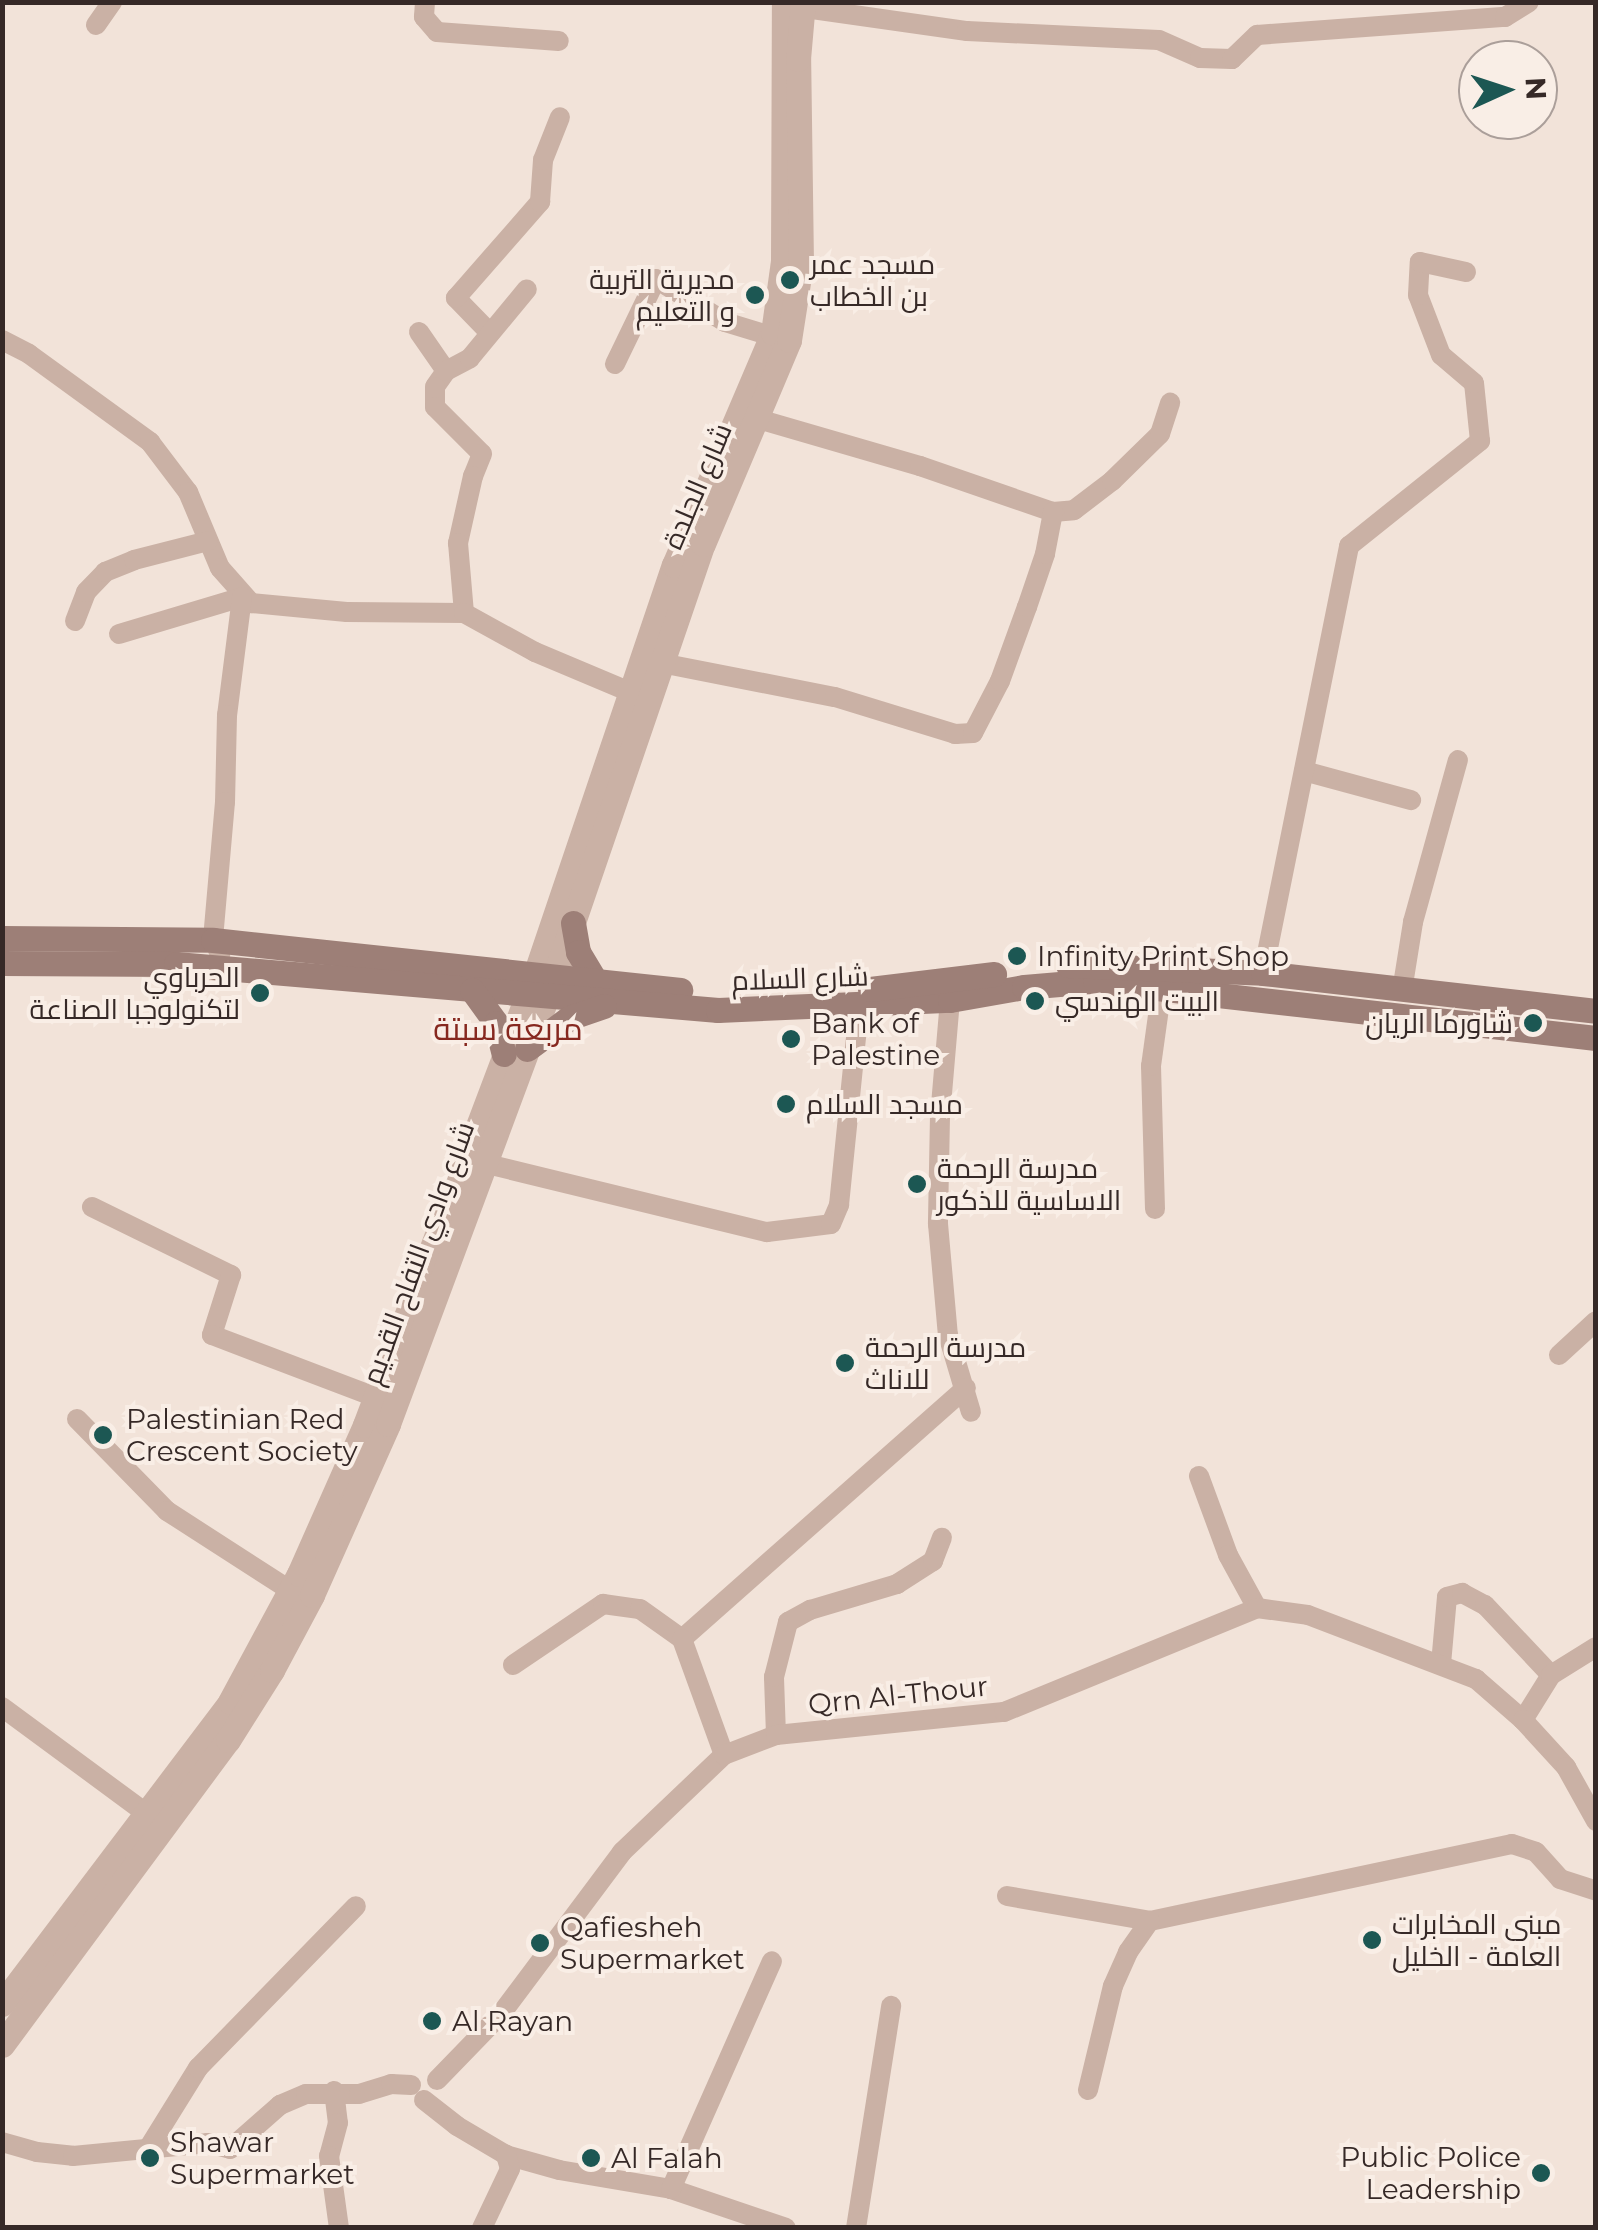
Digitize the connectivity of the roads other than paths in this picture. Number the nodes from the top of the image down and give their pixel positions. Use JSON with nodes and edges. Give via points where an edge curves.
{"nodes":[{"id":1,"x":112,"y":2,"type":"edge"},
{"id":2,"x":425,"y":2,"type":"edge"},
{"id":3,"x":1529,"y":2,"type":"edge"},
{"id":4,"x":793,"y":4,"type":"edge"},
{"id":5,"x":96,"y":25,"type":"dead end"},
{"id":6,"x":558,"y":41,"type":"dead end"},
{"id":7,"x":560,"y":117,"type":"dead end"},
{"id":8,"x":1466,"y":272,"type":"dead end"},
{"id":9,"x":527,"y":290,"type":"dead end"},
{"id":10,"x":420,"y":332,"type":"dead end"},
{"id":11,"x":490,"y":333,"type":"junction"},
{"id":12,"x":772,"y":336,"type":"junction"},
{"id":13,"x":2,"y":340,"type":"edge"},
{"id":14,"x":615,"y":364,"type":"dead end"},
{"id":15,"x":446,"y":372,"type":"junction"},
{"id":16,"x":1170,"y":403,"type":"dead end"},
{"id":17,"x":758,"y":419,"type":"junction"},
{"id":18,"x":1053,"y":512,"type":"junction"},
{"id":19,"x":208,"y":542,"type":"junction"},
{"id":20,"x":242,"y":597,"type":"junction"},
{"id":21,"x":464,"y":614,"type":"junction"},
{"id":22,"x":75,"y":621,"type":"dead end"},
{"id":23,"x":118,"y":634,"type":"dead end"},
{"id":24,"x":661,"y":663,"type":"junction"},
{"id":25,"x":639,"y":696,"type":"junction"},
{"id":26,"x":1458,"y":760,"type":"dead end"},
{"id":27,"x":1304,"y":771,"type":"junction"},
{"id":28,"x":1410,"y":800,"type":"dead end"},
{"id":29,"x":573,"y":923,"type":"junction"},
{"id":30,"x":2,"y":938,"type":"edge"},
{"id":31,"x":213,"y":940,"type":"junction"},
{"id":32,"x":2,"y":964,"type":"edge"},
{"id":33,"x":228,"y":968,"type":"junction"},
{"id":34,"x":1263,"y":972,"type":"junction"},
{"id":35,"x":596,"y":982,"type":"junction"},
{"id":36,"x":541,"y":986,"type":"junction"},
{"id":37,"x":1162,"y":987,"type":"junction"},
{"id":38,"x":472,"y":990,"type":"junction"},
{"id":39,"x":1402,"y":991,"type":"junction"},
{"id":40,"x":950,"y":1000,"type":"junction"},
{"id":41,"x":617,"y":1002,"type":"junction"},
{"id":42,"x":858,"y":1007,"type":"junction"},
{"id":43,"x":1596,"y":1010,"type":"edge"},
{"id":44,"x":1596,"y":1038,"type":"edge"},
{"id":45,"x":515,"y":1052,"type":"junction"},
{"id":46,"x":482,"y":1163,"type":"junction"},
{"id":47,"x":92,"y":1207,"type":"dead end"},
{"id":48,"x":1155,"y":1209,"type":"dead end"},
{"id":49,"x":1596,"y":1321,"type":"edge"},
{"id":50,"x":1559,"y":1354,"type":"dead end"},
{"id":51,"x":966,"y":1388,"type":"junction"},
{"id":52,"x":375,"y":1398,"type":"junction"},
{"id":53,"x":970,"y":1412,"type":"dead end"},
{"id":54,"x":76,"y":1419,"type":"dead end"},
{"id":55,"x":1200,"y":1476,"type":"dead end"},
{"id":56,"x":942,"y":1538,"type":"dead end"},
{"id":57,"x":299,"y":1596,"type":"junction"},
{"id":58,"x":1257,"y":1608,"type":"junction"},
{"id":59,"x":682,"y":1640,"type":"junction"},
{"id":60,"x":1596,"y":1647,"type":"edge"},
{"id":61,"x":513,"y":1664,"type":"dead end"},
{"id":62,"x":1440,"y":1664,"type":"junction"},
{"id":63,"x":1552,"y":1675,"type":"junction"},
{"id":64,"x":2,"y":1707,"type":"edge"},
{"id":65,"x":1523,"y":1720,"type":"junction"},
{"id":66,"x":776,"y":1735,"type":"junction"},
{"id":67,"x":724,"y":1756,"type":"junction"},
{"id":68,"x":155,"y":1820,"type":"junction"},
{"id":69,"x":1596,"y":1821,"type":"edge"},
{"id":70,"x":1596,"y":1891,"type":"edge"},
{"id":71,"x":1007,"y":1896,"type":"dead end"},
{"id":72,"x":356,"y":1906,"type":"dead end"},
{"id":73,"x":1150,"y":1922,"type":"junction"},
{"id":74,"x":772,"y":1961,"type":"dead end"},
{"id":75,"x":2,"y":2004,"type":"edge"},
{"id":76,"x":891,"y":2006,"type":"dead end"},
{"id":77,"x":2,"y":2045,"type":"edge"},
{"id":78,"x":1088,"y":2090,"type":"dead end"},
{"id":79,"x":334,"y":2092,"type":"junction"},
{"id":80,"x":418,"y":2093,"type":"junction"},
{"id":81,"x":2,"y":2142,"type":"edge"},
{"id":82,"x":146,"y":2152,"type":"junction"},
{"id":83,"x":506,"y":2155,"type":"junction"},
{"id":84,"x":670,"y":2189,"type":"junction"},
{"id":85,"x":339,"y":2228,"type":"edge"},
{"id":86,"x":482,"y":2228,"type":"edge"},
{"id":87,"x":786,"y":2228,"type":"edge"},
{"id":88,"x":856,"y":2228,"type":"edge"}],
"edges":[{"from":1,"to":5,"type":"street"},
{"from":2,"to":6,"type":"street","via":[[424,17],[437,32]]},
{"from":3,"to":4,"type":"street","via":[[1505,17],[1257,35],[1232,60],[1200,58],[1159,40],[967,31]]},
{"from":4,"to":12,"type":"street","name":"شارع الجلدة","via":[[784,262]]},
{"from":4,"to":17,"type":"street","name":"شارع الجلدة","via":[[799,279],[789,340]]},
{"from":7,"to":11,"type":"street","via":[[543,160],[540,202],[456,298]]},
{"from":8,"to":27,"type":"street","via":[[1420,262],[1418,295],[1441,355],[1474,383],[1480,441],[1349,546]]},
{"from":9,"to":11,"type":"street"},
{"from":10,"to":15,"type":"street"},
{"from":11,"to":15,"type":"street","via":[[470,358]]},
{"from":12,"to":14,"type":"street","via":[[725,322],[656,278]]},
{"from":12,"to":25,"type":"street","name":"شارع الجلدة","via":[[696,507]]},
{"from":13,"to":19,"type":"street","via":[[150,442],[188,492]]},
{"from":15,"to":21,"type":"street","via":[[435,387],[435,407],[482,454],[458,543]]},
{"from":16,"to":18,"type":"street","via":[[1160,434],[1112,481],[1074,510]]},
{"from":17,"to":18,"type":"street"},
{"from":17,"to":24,"type":"street","name":"شارع الجلدة"},
{"from":18,"to":24,"type":"street","via":[[1028,607],[973,733]]},
{"from":19,"to":20,"type":"street"},
{"from":19,"to":22,"type":"street","via":[[105,572],[86,592]]},
{"from":20,"to":21,"type":"street","via":[[332,611]]},
{"from":20,"to":23,"type":"street"},
{"from":20,"to":31,"type":"street","via":[[227,714]]},
{"from":21,"to":25,"type":"street"},
{"from":24,"to":25,"type":"street","name":"شارع الجلدة"},
{"from":25,"to":29,"type":"street","name":"شارع الجلدة"},
{"from":25,"to":36,"type":"street","name":"شارع الجلدة"},
{"from":26,"to":39,"type":"street","via":[[1413,922]]},
{"from":27,"to":28,"type":"street"},
{"from":27,"to":34,"type":"street"},
{"from":29,"to":35,"type":"main road","via":[[578,952]]},
{"from":29,"to":36,"type":"street","name":"شارع الجلدة"},
{"from":30,"to":31,"type":"main road","name":"شارع السلام"},
{"from":31,"to":33,"type":"street"},
{"from":31,"to":36,"type":"main road","name":"شارع السلام"},
{"from":32,"to":33,"type":"main road","name":"شارع السلام"},
{"from":33,"to":38,"type":"main road","name":"شارع السلام"},
{"from":34,"to":35,"type":"main road","name":"شارع السلام","via":[[1076,964],[894,987],[766,993]]},
{"from":34,"to":39,"type":"main road","name":"شارع السلام"},
{"from":35,"to":36,"type":"main road","name":"شارع السلام"},
{"from":36,"to":38,"type":"main road","name":"شارع السلام"},
{"from":36,"to":41,"type":"main road","name":"شارع السلام"},
{"from":36,"to":45,"type":"street","name":"شارع وادي التفاح القديم"},
{"from":37,"to":40,"type":"main road","name":"شارع السلام","via":[[1077,981]]},
{"from":37,"to":44,"type":"main road","name":"شارع السلام"},
{"from":37,"to":48,"type":"street","via":[[1151,1066]]},
{"from":38,"to":45,"type":"main road"},
{"from":39,"to":43,"type":"main road","name":"شارع السلام"},
{"from":40,"to":42,"type":"main road","name":"شارع السلام"},
{"from":40,"to":51,"type":"street","via":[[938,1224],[948,1336]]},
{"from":41,"to":42,"type":"main road","name":"شارع السلام","via":[[718,1010]]},
{"from":41,"to":45,"type":"main road","via":[[569,1018]]},
{"from":42,"to":46,"type":"street","via":[[832,1224],[767,1232]]},
{"from":45,"to":46,"type":"street","name":"شارع وادي التفاح القديم"},
{"from":45,"to":52,"type":"street","name":"شارع وادي التفاح القديم"},
{"from":46,"to":57,"type":"street","name":"شارع وادي التفاح القديم","via":[[388,1424]]},
{"from":47,"to":52,"type":"street","via":[[231,1275],[212,1336]]},
{"from":49,"to":50,"type":"street"},
{"from":51,"to":53,"type":"street"},
{"from":51,"to":59,"type":"street"},
{"from":52,"to":57,"type":"street","name":"شارع وادي التفاح القديم"},
{"from":54,"to":57,"type":"street","via":[[167,1512]]},
{"from":55,"to":58,"type":"street","via":[[1228,1554]]},
{"from":56,"to":66,"type":"street","via":[[934,1562],[896,1584],[788,1622],[774,1677]]},
{"from":57,"to":68,"type":"street","name":"شارع وادي التفاح القديم","via":[[228,1740]]},
{"from":58,"to":62,"type":"street","name":"Qrn Al-Thour","via":[[1308,1614]]},
{"from":58,"to":66,"type":"street","name":"Qrn Al-Thour","via":[[1004,1712]]},
{"from":59,"to":61,"type":"street","via":[[640,1608],[603,1604]]},
{"from":59,"to":67,"type":"street"},
{"from":60,"to":63,"type":"street"},
{"from":62,"to":63,"type":"street","via":[[1447,1597],[1462,1592],[1485,1606]]},
{"from":62,"to":65,"type":"street","name":"Qrn Al-Thour","via":[[1476,1679]]},
{"from":63,"to":65,"type":"street"},
{"from":64,"to":68,"type":"street"},
{"from":65,"to":69,"type":"street","name":"Qrn Al-Thour","via":[[1566,1768]]},
{"from":66,"to":67,"type":"street","name":"Qrn Al-Thour"},
{"from":67,"to":80,"type":"street","name":"Qrn Al-Thour","via":[[622,1852],[501,2014],[437,2080],[420,2073]]},
{"from":68,"to":75,"type":"street","name":"شارع وادي التفاح القديم"},
{"from":68,"to":77,"type":"street","name":"شارع وادي التفاح القديم"},
{"from":70,"to":73,"type":"street","via":[[1560,1879],[1536,1852],[1512,1844]]},
{"from":71,"to":73,"type":"street"},
{"from":72,"to":82,"type":"street","via":[[198,2068]]},
{"from":73,"to":78,"type":"street","via":[[1113,1986]]},
{"from":74,"to":84,"type":"street"},
{"from":76,"to":88,"type":"street"},
{"from":79,"to":80,"type":"street","via":[[359,2094],[392,2084]]},
{"from":79,"to":82,"type":"street","via":[[280,2105],[230,2149],[208,2143]]},
{"from":79,"to":85,"type":"street","via":[[338,2123],[329,2156]]},
{"from":80,"to":83,"type":"street"},
{"from":81,"to":82,"type":"street","via":[[73,2156]]},
{"from":83,"to":84,"type":"street"},
{"from":83,"to":86,"type":"street","via":[[510,2169]]},
{"from":84,"to":87,"type":"street"}]}
